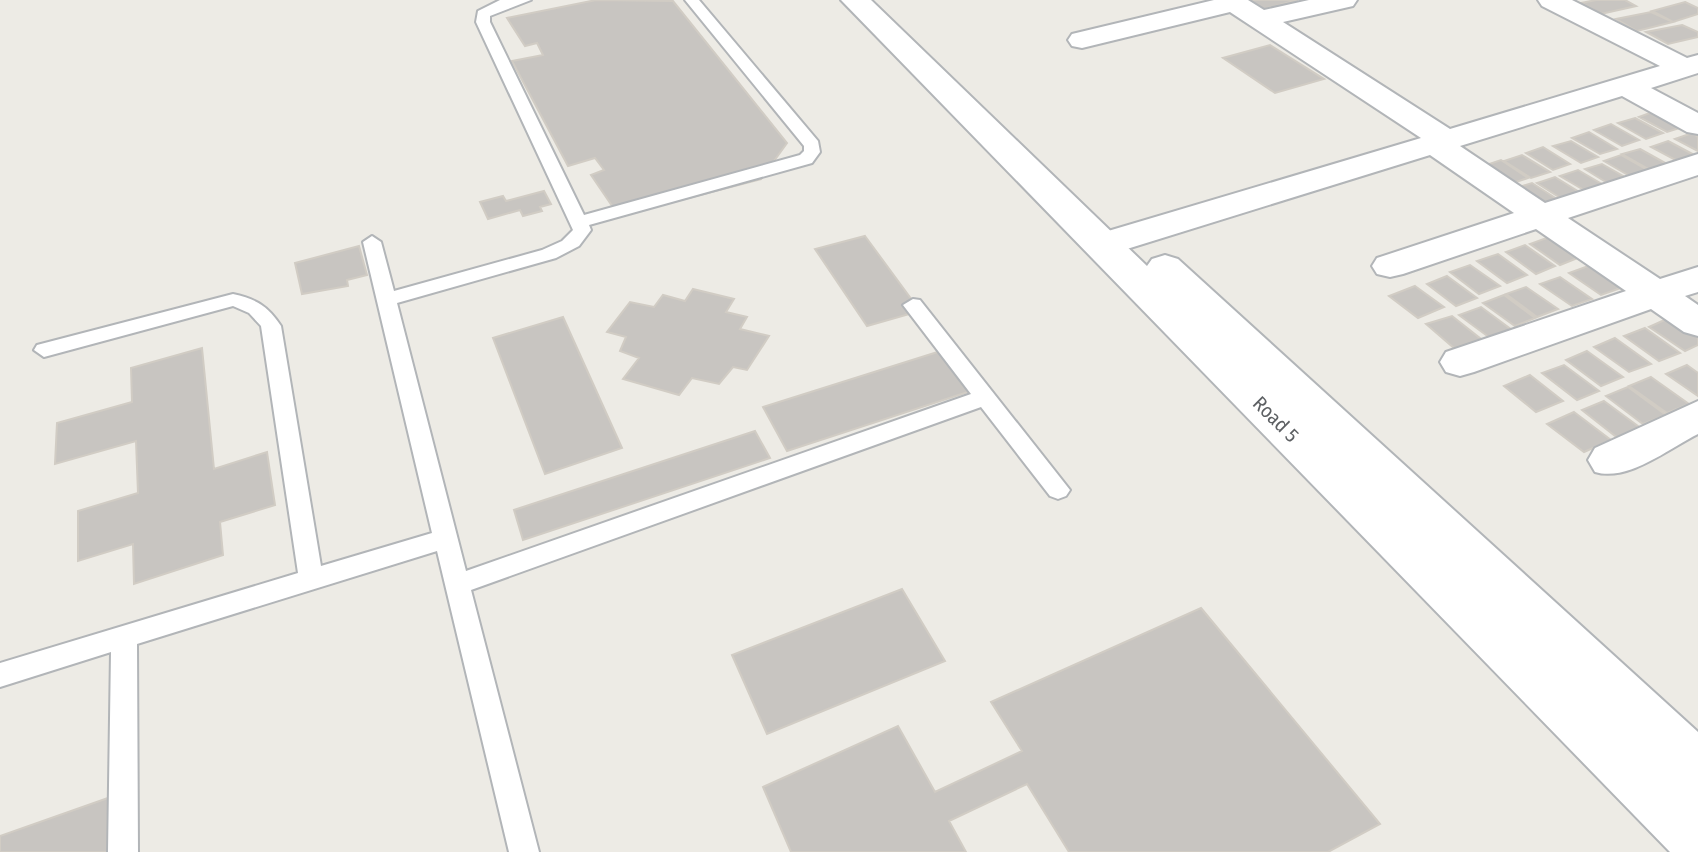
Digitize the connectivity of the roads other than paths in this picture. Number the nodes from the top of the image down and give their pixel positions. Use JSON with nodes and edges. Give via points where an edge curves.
{"nodes":[{"id":1,"x":524,"y":0,"type":"edge"},
{"id":2,"x":692,"y":0,"type":"edge"},
{"id":3,"x":855,"y":0,"type":"edge"},
{"id":4,"x":881,"y":0,"type":"edge"},
{"id":5,"x":1344,"y":0,"type":"edge"},
{"id":6,"x":1551,"y":0,"type":"edge"},
{"id":7,"x":1233,"y":2,"type":"edge"},
{"id":8,"x":1260,"y":19,"type":"junction"},
{"id":9,"x":1082,"y":40,"type":"dead end"},
{"id":10,"x":1692,"y":66,"type":"edge"},
{"id":11,"x":1625,"y":86,"type":"junction"},
{"id":12,"x":1698,"y":125,"type":"edge"},
{"id":13,"x":1440,"y":142,"type":"junction"},
{"id":14,"x":1698,"y":164,"type":"edge"},
{"id":15,"x":1540,"y":215,"type":"junction"},
{"id":16,"x":579,"y":222,"type":"junction"},
{"id":17,"x":1116,"y":240,"type":"junction"},
{"id":18,"x":372,"y":242,"type":"dead end"},
{"id":19,"x":1390,"y":266,"type":"dead end"},
{"id":20,"x":1698,"y":279,"type":"edge"},
{"id":21,"x":1655,"y":293,"type":"junction"},
{"id":22,"x":387,"y":299,"type":"junction"},
{"id":23,"x":913,"y":305,"type":"dead end"},
{"id":24,"x":1698,"y":323,"type":"edge"},
{"id":25,"x":44,"y":350,"type":"dead end"},
{"id":26,"x":1460,"y":362,"type":"dead end"},
{"id":27,"x":985,"y":397,"type":"junction"},
{"id":28,"x":1698,"y":416,"type":"edge"},
{"id":29,"x":1610,"y":460,"type":"dead end"},
{"id":30,"x":1058,"y":490,"type":"dead end"},
{"id":31,"x":447,"y":538,"type":"junction"},
{"id":32,"x":311,"y":580,"type":"junction"},
{"id":33,"x":459,"y":584,"type":"junction"},
{"id":34,"x":124,"y":637,"type":"junction"},
{"id":35,"x":0,"y":675,"type":"edge"},
{"id":36,"x":1698,"y":770,"type":"edge"},
{"id":37,"x":1698,"y":838,"type":"edge"},
{"id":38,"x":123,"y":852,"type":"edge"},
{"id":39,"x":524,"y":852,"type":"edge"}],
"edges":[{"from":1,"to":16,"type":"lane","via":[[490,9],[483,22]]},
{"from":2,"to":16,"type":"lane","via":[[812,145],[812,152],[806,159]]},
{"from":3,"to":17,"type":"street","name":"Road 5"},
{"from":4,"to":17,"type":"street","name":"Road 5"},
{"from":5,"to":8,"type":"street"},
{"from":6,"to":10,"type":"street"},
{"from":7,"to":8,"type":"street"},
{"from":7,"to":9,"type":"street"},
{"from":8,"to":13,"type":"street"},
{"from":10,"to":11,"type":"street"},
{"from":11,"to":12,"type":"street"},
{"from":11,"to":13,"type":"street"},
{"from":13,"to":15,"type":"street"},
{"from":13,"to":17,"type":"street"},
{"from":14,"to":15,"type":"street"},
{"from":15,"to":19,"type":"street"},
{"from":15,"to":21,"type":"street"},
{"from":16,"to":22,"type":"lane","via":[[578,238],[566,247]]},
{"from":17,"to":36,"type":"street","name":"Road 5"},
{"from":17,"to":37,"type":"street","name":"Road 5"},
{"from":18,"to":22,"type":"lane"},
{"from":20,"to":21,"type":"street"},
{"from":21,"to":24,"type":"street"},
{"from":21,"to":26,"type":"street"},
{"from":22,"to":31,"type":"lane"},
{"from":23,"to":27,"type":"lane"},
{"from":25,"to":32,"type":"lane","via":[[233,300],[262,311],[271,326]]},
{"from":27,"to":30,"type":"lane"},
{"from":27,"to":33,"type":"lane"},
{"from":28,"to":29,"type":"street"},
{"from":31,"to":32,"type":"lane"},
{"from":31,"to":33,"type":"lane"},
{"from":32,"to":34,"type":"lane"},
{"from":33,"to":39,"type":"lane"},
{"from":34,"to":35,"type":"lane"},
{"from":34,"to":38,"type":"lane"}]}
